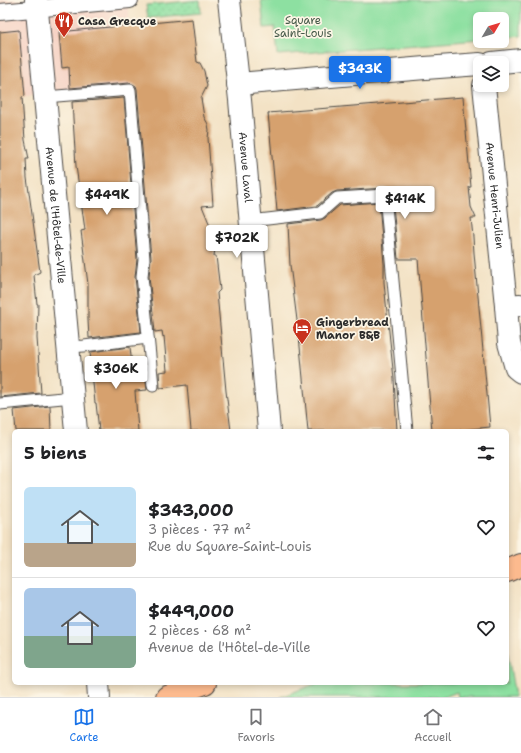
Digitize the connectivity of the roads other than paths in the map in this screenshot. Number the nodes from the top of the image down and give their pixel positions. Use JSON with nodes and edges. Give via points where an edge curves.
{"nodes":[{"id":1,"x":130,"y":0,"type":"edge"},
{"id":2,"x":229,"y":0,"type":"edge"},
{"id":3,"x":36,"y":4,"type":"edge"},
{"id":4,"x":0,"y":12,"type":"edge"},
{"id":5,"x":521,"y":60,"type":"edge"},
{"id":6,"x":509,"y":61,"type":"edge"},
{"id":7,"x":473,"y":65,"type":"edge"},
{"id":8,"x":238,"y":84,"type":"junction"},
{"id":9,"x":485,"y":92,"type":"edge"},
{"id":10,"x":45,"y":98,"type":"junction"},
{"id":11,"x":250,"y":221,"type":"junction"},
{"id":12,"x":514,"y":305,"type":"edge"},
{"id":13,"x":148,"y":338,"type":"junction"},
{"id":14,"x":69,"y":347,"type":"junction"},
{"id":15,"x":521,"y":372,"type":"edge"},
{"id":16,"x":153,"y":386,"type":"dead end"},
{"id":17,"x":73,"y":396,"type":"junction"},
{"id":18,"x":0,"y":404,"type":"edge"},
{"id":19,"x":76,"y":429,"type":"edge"},
{"id":20,"x":269,"y":429,"type":"edge"},
{"id":21,"x":406,"y":429,"type":"edge"},
{"id":22,"x":521,"y":565,"type":"edge"},
{"id":23,"x":509,"y":569,"type":"edge"},
{"id":24,"x":98,"y":685,"type":"edge"},
{"id":25,"x":200,"y":685,"type":"edge"},
{"id":26,"x":99,"y":697,"type":"edge"},
{"id":27,"x":167,"y":697,"type":"edge"}],
"edges":[{"from":1,"to":3,"type":"street"},
{"from":2,"to":8,"type":"street","name":"Avenue Laval"},
{"from":3,"to":4,"type":"street"},
{"from":3,"to":10,"type":"street","name":"Avenue de l'Hôtel-de-Ville"},
{"from":5,"to":6,"type":"street"},
{"from":7,"to":8,"type":"street"},
{"from":8,"to":11,"type":"street","name":"Avenue Laval"},
{"from":9,"to":12,"type":"street","name":"Avenue Henri-Julien"},
{"from":10,"to":13,"type":"lane","via":[[130,90]]},
{"from":10,"to":14,"type":"street","name":"Avenue de l'Hôtel-de-Ville"},
{"from":11,"to":20,"type":"street","name":"Avenue Laval"},
{"from":11,"to":21,"type":"lane","via":[[320,213],[337,198],[385,195]]},
{"from":12,"to":15,"type":"street","name":"Avenue Henri-Julien","via":[[509,343],[516,368]]},
{"from":13,"to":14,"type":"lane"},
{"from":13,"to":16,"type":"lane"},
{"from":14,"to":17,"type":"street","name":"Avenue de l'Hôtel-de-Ville"},
{"from":17,"to":18,"type":"lane"},
{"from":17,"to":19,"type":"street","name":"Avenue de l'Hôtel-de-Ville"},
{"from":22,"to":23,"type":"main road"},
{"from":24,"to":26,"type":"street"},
{"from":25,"to":27,"type":"main road"}]}
